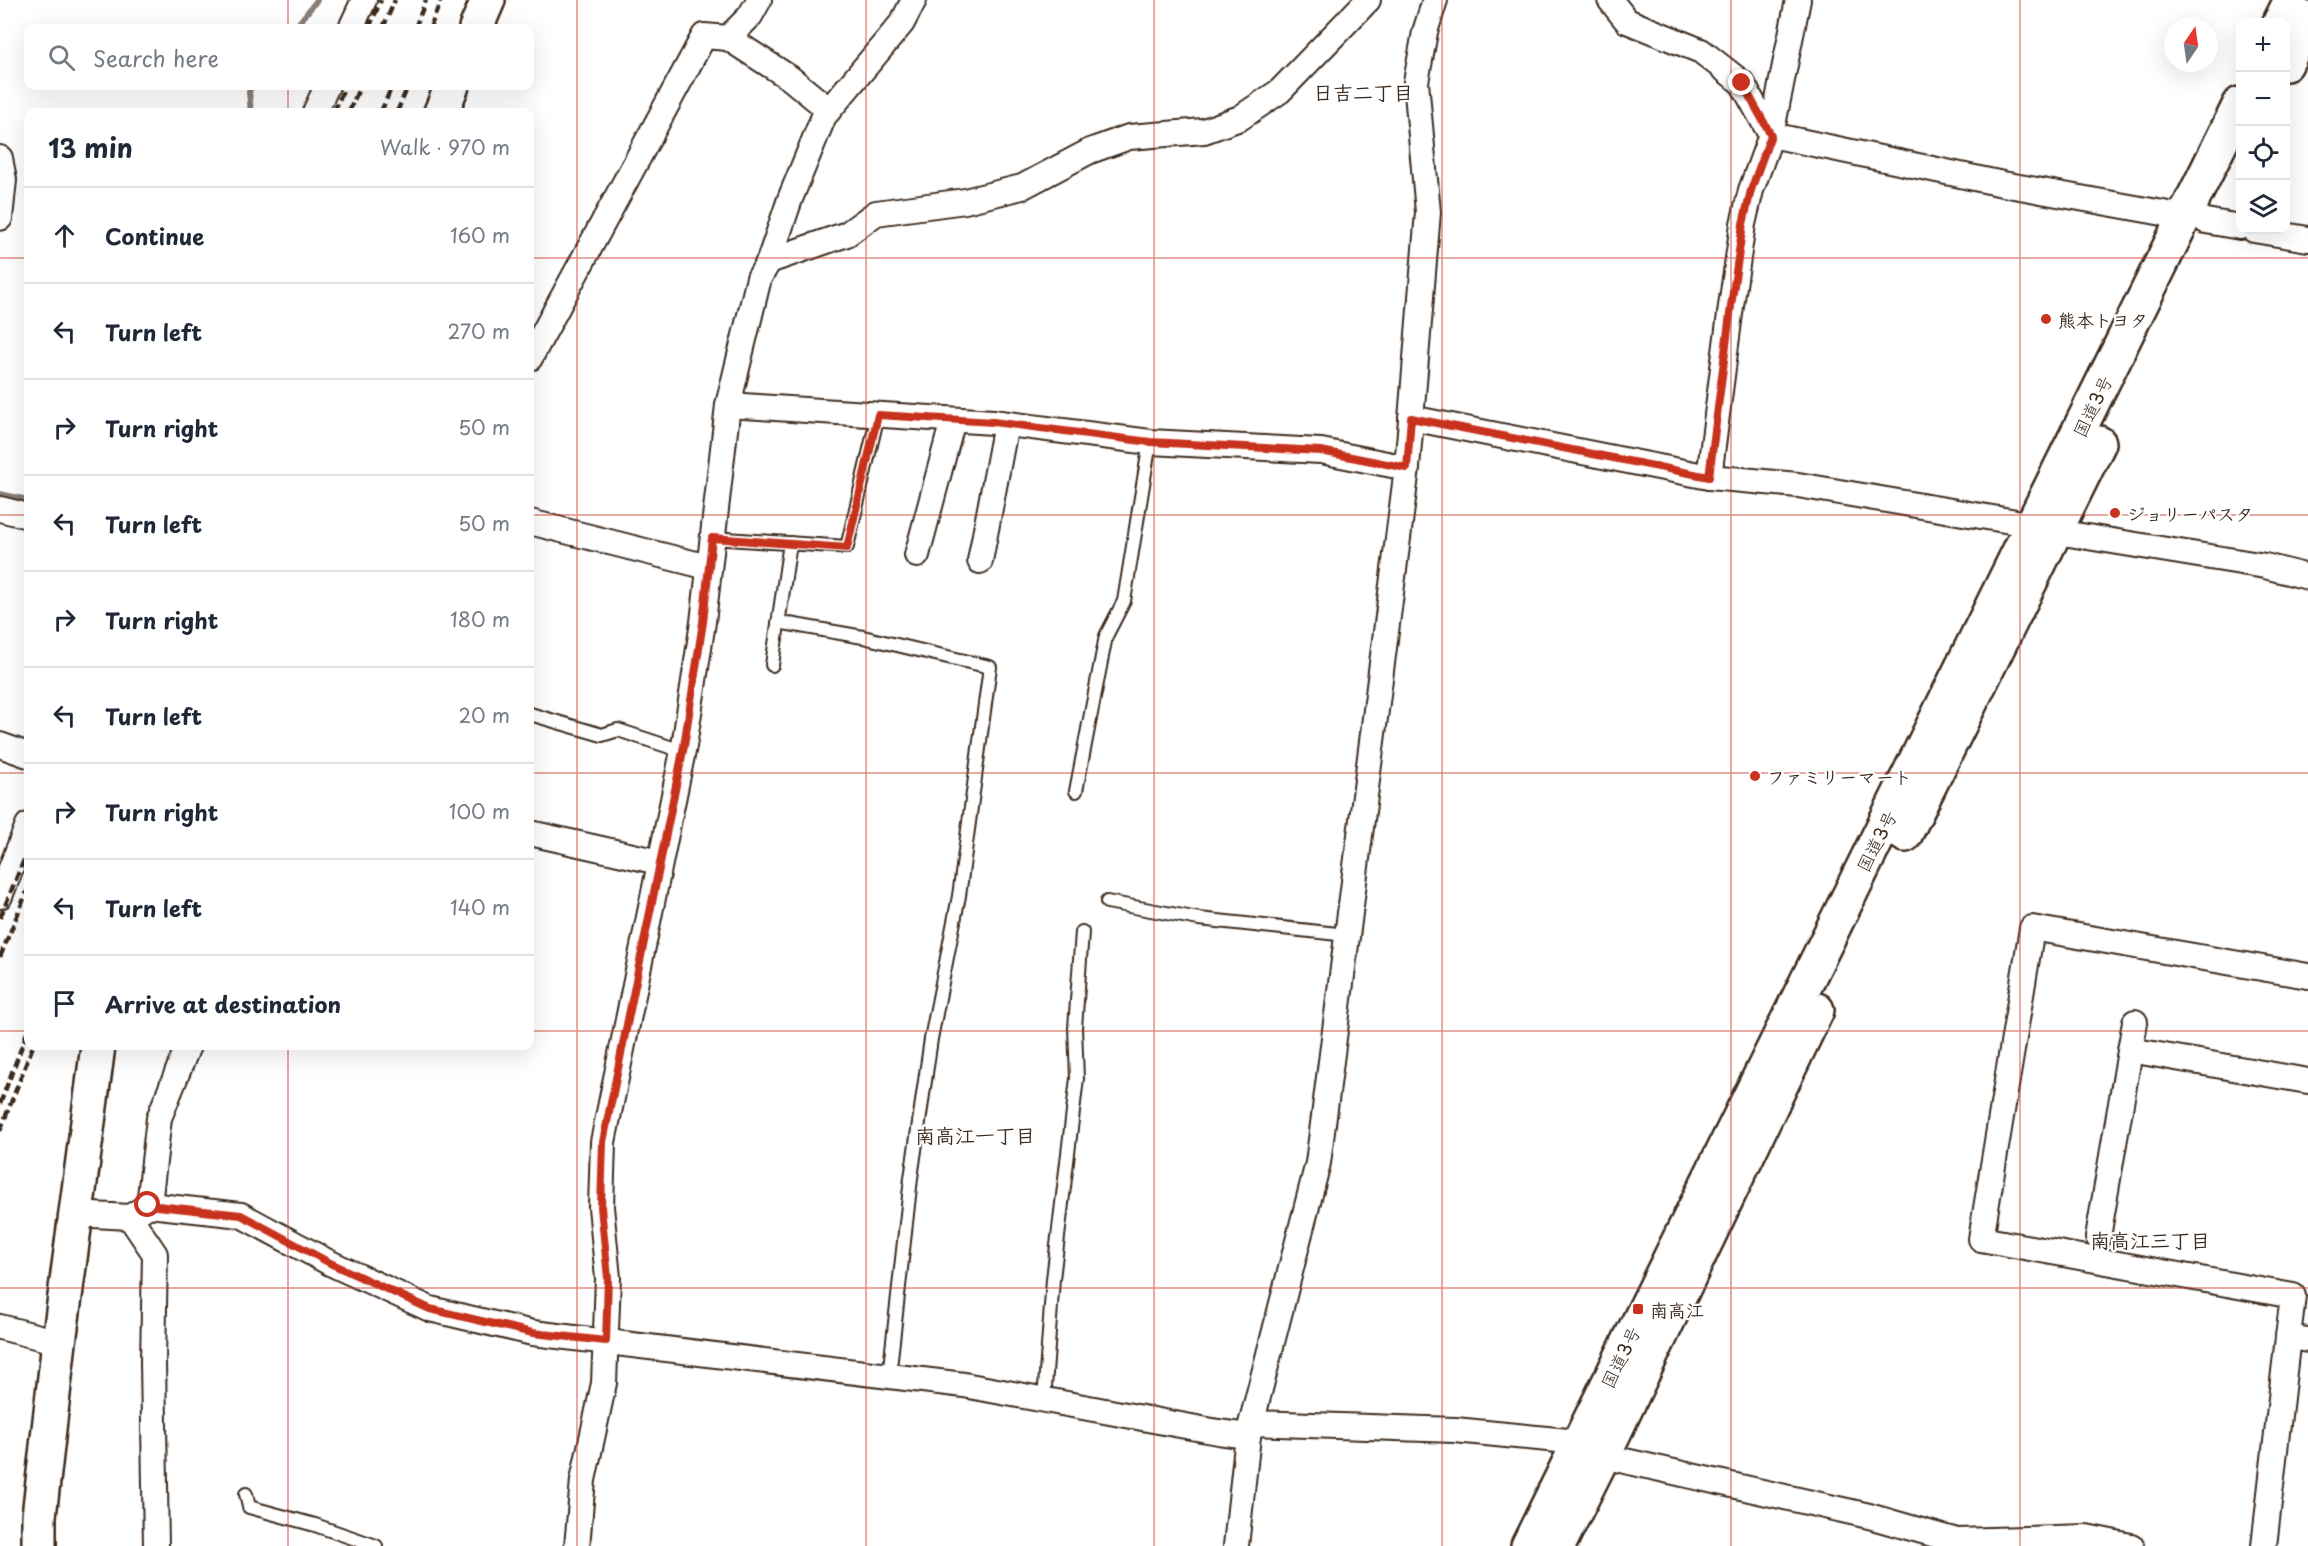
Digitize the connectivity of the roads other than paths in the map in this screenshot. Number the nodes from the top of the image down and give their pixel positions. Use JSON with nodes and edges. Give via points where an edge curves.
{"nodes":[{"id":1,"x":364,"y":0,"type":"edge"},
{"id":2,"x":488,"y":0,"type":"edge"},
{"id":3,"x":759,"y":0,"type":"edge"},
{"id":4,"x":914,"y":0,"type":"edge"},
{"id":5,"x":1368,"y":0,"type":"edge"},
{"id":6,"x":1434,"y":0,"type":"edge"},
{"id":7,"x":1610,"y":0,"type":"edge"},
{"id":8,"x":1798,"y":0,"type":"edge"},
{"id":9,"x":2291,"y":0,"type":"edge"},
{"id":10,"x":2282,"y":18,"type":"edge"},
{"id":11,"x":2308,"y":19,"type":"edge"},
{"id":12,"x":353,"y":24,"type":"edge"},
{"id":13,"x":478,"y":24,"type":"edge"},
{"id":14,"x":729,"y":38,"type":"junction"},
{"id":15,"x":2290,"y":56,"type":"edge"},
{"id":16,"x":325,"y":90,"type":"edge"},
{"id":17,"x":450,"y":90,"type":"edge"},
{"id":18,"x":317,"y":108,"type":"edge"},
{"id":19,"x":443,"y":108,"type":"edge"},
{"id":20,"x":829,"y":110,"type":"junction"},
{"id":21,"x":2236,"y":117,"type":"edge"},
{"id":22,"x":1771,"y":135,"type":"junction"},
{"id":23,"x":0,"y":158,"type":"edge"},
{"id":24,"x":2236,"y":160,"type":"edge"},
{"id":25,"x":0,"y":218,"type":"edge"},
{"id":26,"x":2196,"y":219,"type":"junction"},
{"id":27,"x":2236,"y":226,"type":"edge"},
{"id":28,"x":2278,"y":234,"type":"edge"},
{"id":29,"x":2308,"y":239,"type":"edge"},
{"id":30,"x":769,"y":261,"type":"junction"},
{"id":31,"x":534,"y":351,"type":"edge"},
{"id":32,"x":728,"y":405,"type":"junction"},
{"id":33,"x":878,"y":415,"type":"junction"},
{"id":34,"x":1411,"y":418,"type":"junction"},
{"id":35,"x":952,"y":420,"type":"junction"},
{"id":36,"x":1006,"y":424,"type":"junction"},
{"id":37,"x":1150,"y":442,"type":"junction"},
{"id":38,"x":1407,"y":468,"type":"junction"},
{"id":39,"x":1709,"y":477,"type":"junction"},
{"id":40,"x":0,"y":509,"type":"edge"},
{"id":41,"x":24,"y":515,"type":"edge"},
{"id":42,"x":534,"y":523,"type":"edge"},
{"id":43,"x":2045,"y":529,"type":"junction"},
{"id":44,"x":712,"y":538,"type":"junction"},
{"id":45,"x":790,"y":543,"type":"junction"},
{"id":46,"x":917,"y":555,"type":"dead end"},
{"id":47,"x":980,"y":561,"type":"dead end"},
{"id":48,"x":708,"y":567,"type":"junction"},
{"id":49,"x":2308,"y":577,"type":"edge"},
{"id":50,"x":778,"y":622,"type":"junction"},
{"id":51,"x":772,"y":664,"type":"dead end"},
{"id":52,"x":534,"y":715,"type":"edge"},
{"id":53,"x":0,"y":745,"type":"edge"},
{"id":54,"x":682,"y":751,"type":"junction"},
{"id":55,"x":24,"y":754,"type":"edge"},
{"id":56,"x":1076,"y":791,"type":"dead end"},
{"id":57,"x":534,"y":834,"type":"edge"},
{"id":58,"x":24,"y":835,"type":"edge"},
{"id":59,"x":659,"y":862,"type":"junction"},
{"id":60,"x":0,"y":896,"type":"edge"},
{"id":61,"x":1107,"y":902,"type":"dead end"},
{"id":62,"x":1082,"y":932,"type":"dead end"},
{"id":63,"x":1347,"y":935,"type":"junction"},
{"id":64,"x":2308,"y":976,"type":"edge"},
{"id":65,"x":2135,"y":1022,"type":"dead end"},
{"id":66,"x":97,"y":1050,"type":"edge"},
{"id":67,"x":186,"y":1050,"type":"edge"},
{"id":68,"x":2130,"y":1050,"type":"junction"},
{"id":69,"x":2308,"y":1081,"type":"edge"},
{"id":70,"x":139,"y":1211,"type":"junction"},
{"id":71,"x":74,"y":1214,"type":"junction"},
{"id":72,"x":2098,"y":1237,"type":"dead end"},
{"id":73,"x":0,"y":1328,"type":"edge"},
{"id":74,"x":2298,"y":1338,"type":"edge"},
{"id":75,"x":606,"y":1341,"type":"junction"},
{"id":76,"x":59,"y":1342,"type":"junction"},
{"id":77,"x":890,"y":1377,"type":"junction"},
{"id":78,"x":1044,"y":1400,"type":"junction"},
{"id":79,"x":1250,"y":1429,"type":"junction"},
{"id":80,"x":1591,"y":1449,"type":"junction"},
{"id":81,"x":246,"y":1494,"type":"dead end"},
{"id":82,"x":39,"y":1546,"type":"edge"},
{"id":83,"x":156,"y":1546,"type":"edge"},
{"id":84,"x":376,"y":1546,"type":"edge"},
{"id":85,"x":577,"y":1546,"type":"edge"},
{"id":86,"x":1236,"y":1546,"type":"edge"},
{"id":87,"x":1528,"y":1546,"type":"edge"},
{"id":88,"x":1558,"y":1546,"type":"edge"},
{"id":89,"x":2131,"y":1546,"type":"edge"},
{"id":90,"x":2264,"y":1546,"type":"edge"}],
"edges":[{"from":1,"to":12,"type":"street"},
{"from":2,"to":13,"type":"main road"},
{"from":3,"to":14,"type":"street"},
{"from":4,"to":20,"type":"street","via":[[902,23]]},
{"from":5,"to":30,"type":"street","via":[[1280,91],[1240,118],[1204,131],[1129,137],[1090,151],[1022,187],[965,201],[876,213],[847,234]]},
{"from":6,"to":34,"type":"street","via":[[1416,82],[1428,212]]},
{"from":7,"to":22,"type":"street","via":[[1627,21],[1701,51],[1742,83]]},
{"from":8,"to":22,"type":"street"},
{"from":9,"to":10,"type":"main road"},
{"from":11,"to":15,"type":"main road"},
{"from":14,"to":20,"type":"street","via":[[790,78]]},
{"from":14,"to":31,"type":"street","via":[[705,36]]},
{"from":16,"to":18,"type":"street"},
{"from":17,"to":19,"type":"main road"},
{"from":20,"to":30,"type":"street","via":[[790,199]]},
{"from":21,"to":26,"type":"main road","name":"国道3号"},
{"from":22,"to":26,"type":"street","via":[[2003,184]]},
{"from":22,"to":39,"type":"street","via":[[1743,224]]},
{"from":23,"to":25,"type":"street","via":[[4,180]]},
{"from":24,"to":26,"type":"main road","name":"国道3号"},
{"from":26,"to":27,"type":"street"},
{"from":26,"to":43,"type":"main road","name":"国道3号"},
{"from":28,"to":29,"type":"street"},
{"from":30,"to":32,"type":"street","via":[[759,278]]},
{"from":32,"to":33,"type":"street"},
{"from":32,"to":44,"type":"street"},
{"from":33,"to":35,"type":"street"},
{"from":33,"to":45,"type":"lane","via":[[847,548]]},
{"from":34,"to":38,"type":"street"},
{"from":34,"to":39,"type":"street"},
{"from":35,"to":36,"type":"street"},
{"from":35,"to":46,"type":"street"},
{"from":36,"to":37,"type":"street"},
{"from":36,"to":47,"type":"street"},
{"from":37,"to":38,"type":"street","via":[[1321,451]]},
{"from":37,"to":56,"type":"lane","via":[[1124,600],[1106,636]]},
{"from":38,"to":63,"type":"street"},
{"from":39,"to":43,"type":"street","via":[[1798,485]]},
{"from":40,"to":41,"type":"street"},
{"from":42,"to":48,"type":"street"},
{"from":43,"to":49,"type":"street","via":[[2265,566]]},
{"from":43,"to":80,"type":"main road","name":"国道3号","via":[[1810,1026]]},
{"from":44,"to":45,"type":"lane"},
{"from":44,"to":48,"type":"street"},
{"from":45,"to":50,"type":"lane"},
{"from":48,"to":54,"type":"street"},
{"from":50,"to":51,"type":"lane"},
{"from":50,"to":77,"type":"lane","via":[[990,667],[959,896],[931,1039],[911,1178]]},
{"from":52,"to":54,"type":"lane","via":[[602,735],[618,730]]},
{"from":53,"to":55,"type":"street"},
{"from":54,"to":59,"type":"street"},
{"from":57,"to":59,"type":"street"},
{"from":58,"to":60,"type":"street"},
{"from":59,"to":75,"type":"street","via":[[603,1142]]},
{"from":61,"to":63,"type":"lane","via":[[1199,919]]},
{"from":62,"to":78,"type":"lane","via":[[1075,1028],[1077,1078],[1053,1279]]},
{"from":63,"to":79,"type":"street","via":[[1318,1162]]},
{"from":64,"to":74,"type":"street","via":[[2032,928],[1981,1239],[2293,1296]]},
{"from":65,"to":68,"type":"street"},
{"from":66,"to":71,"type":"main road"},
{"from":67,"to":70,"type":"street","via":[[159,1118]]},
{"from":68,"to":69,"type":"street"},
{"from":68,"to":72,"type":"street"},
{"from":70,"to":71,"type":"street"},
{"from":70,"to":75,"type":"street","via":[[241,1215],[330,1263],[430,1309],[533,1333]]},
{"from":70,"to":83,"type":"street","via":[[155,1254]]},
{"from":71,"to":76,"type":"main road"},
{"from":73,"to":76,"type":"street"},
{"from":74,"to":90,"type":"street"},
{"from":75,"to":77,"type":"street"},
{"from":75,"to":85,"type":"street","via":[[604,1383],[584,1480]]},
{"from":76,"to":82,"type":"main road"},
{"from":77,"to":78,"type":"street","via":[[964,1385]]},
{"from":78,"to":79,"type":"street","via":[[1218,1432]]},
{"from":79,"to":80,"type":"street","via":[[1455,1430]]},
{"from":79,"to":86,"type":"street"},
{"from":80,"to":87,"type":"main road","name":"国道3号"},
{"from":80,"to":88,"type":"main road","name":"国道3号"},
{"from":80,"to":89,"type":"street","via":[[1957,1540],[2086,1537]]},
{"from":81,"to":84,"type":"lane","via":[[249,1507]]}]}
